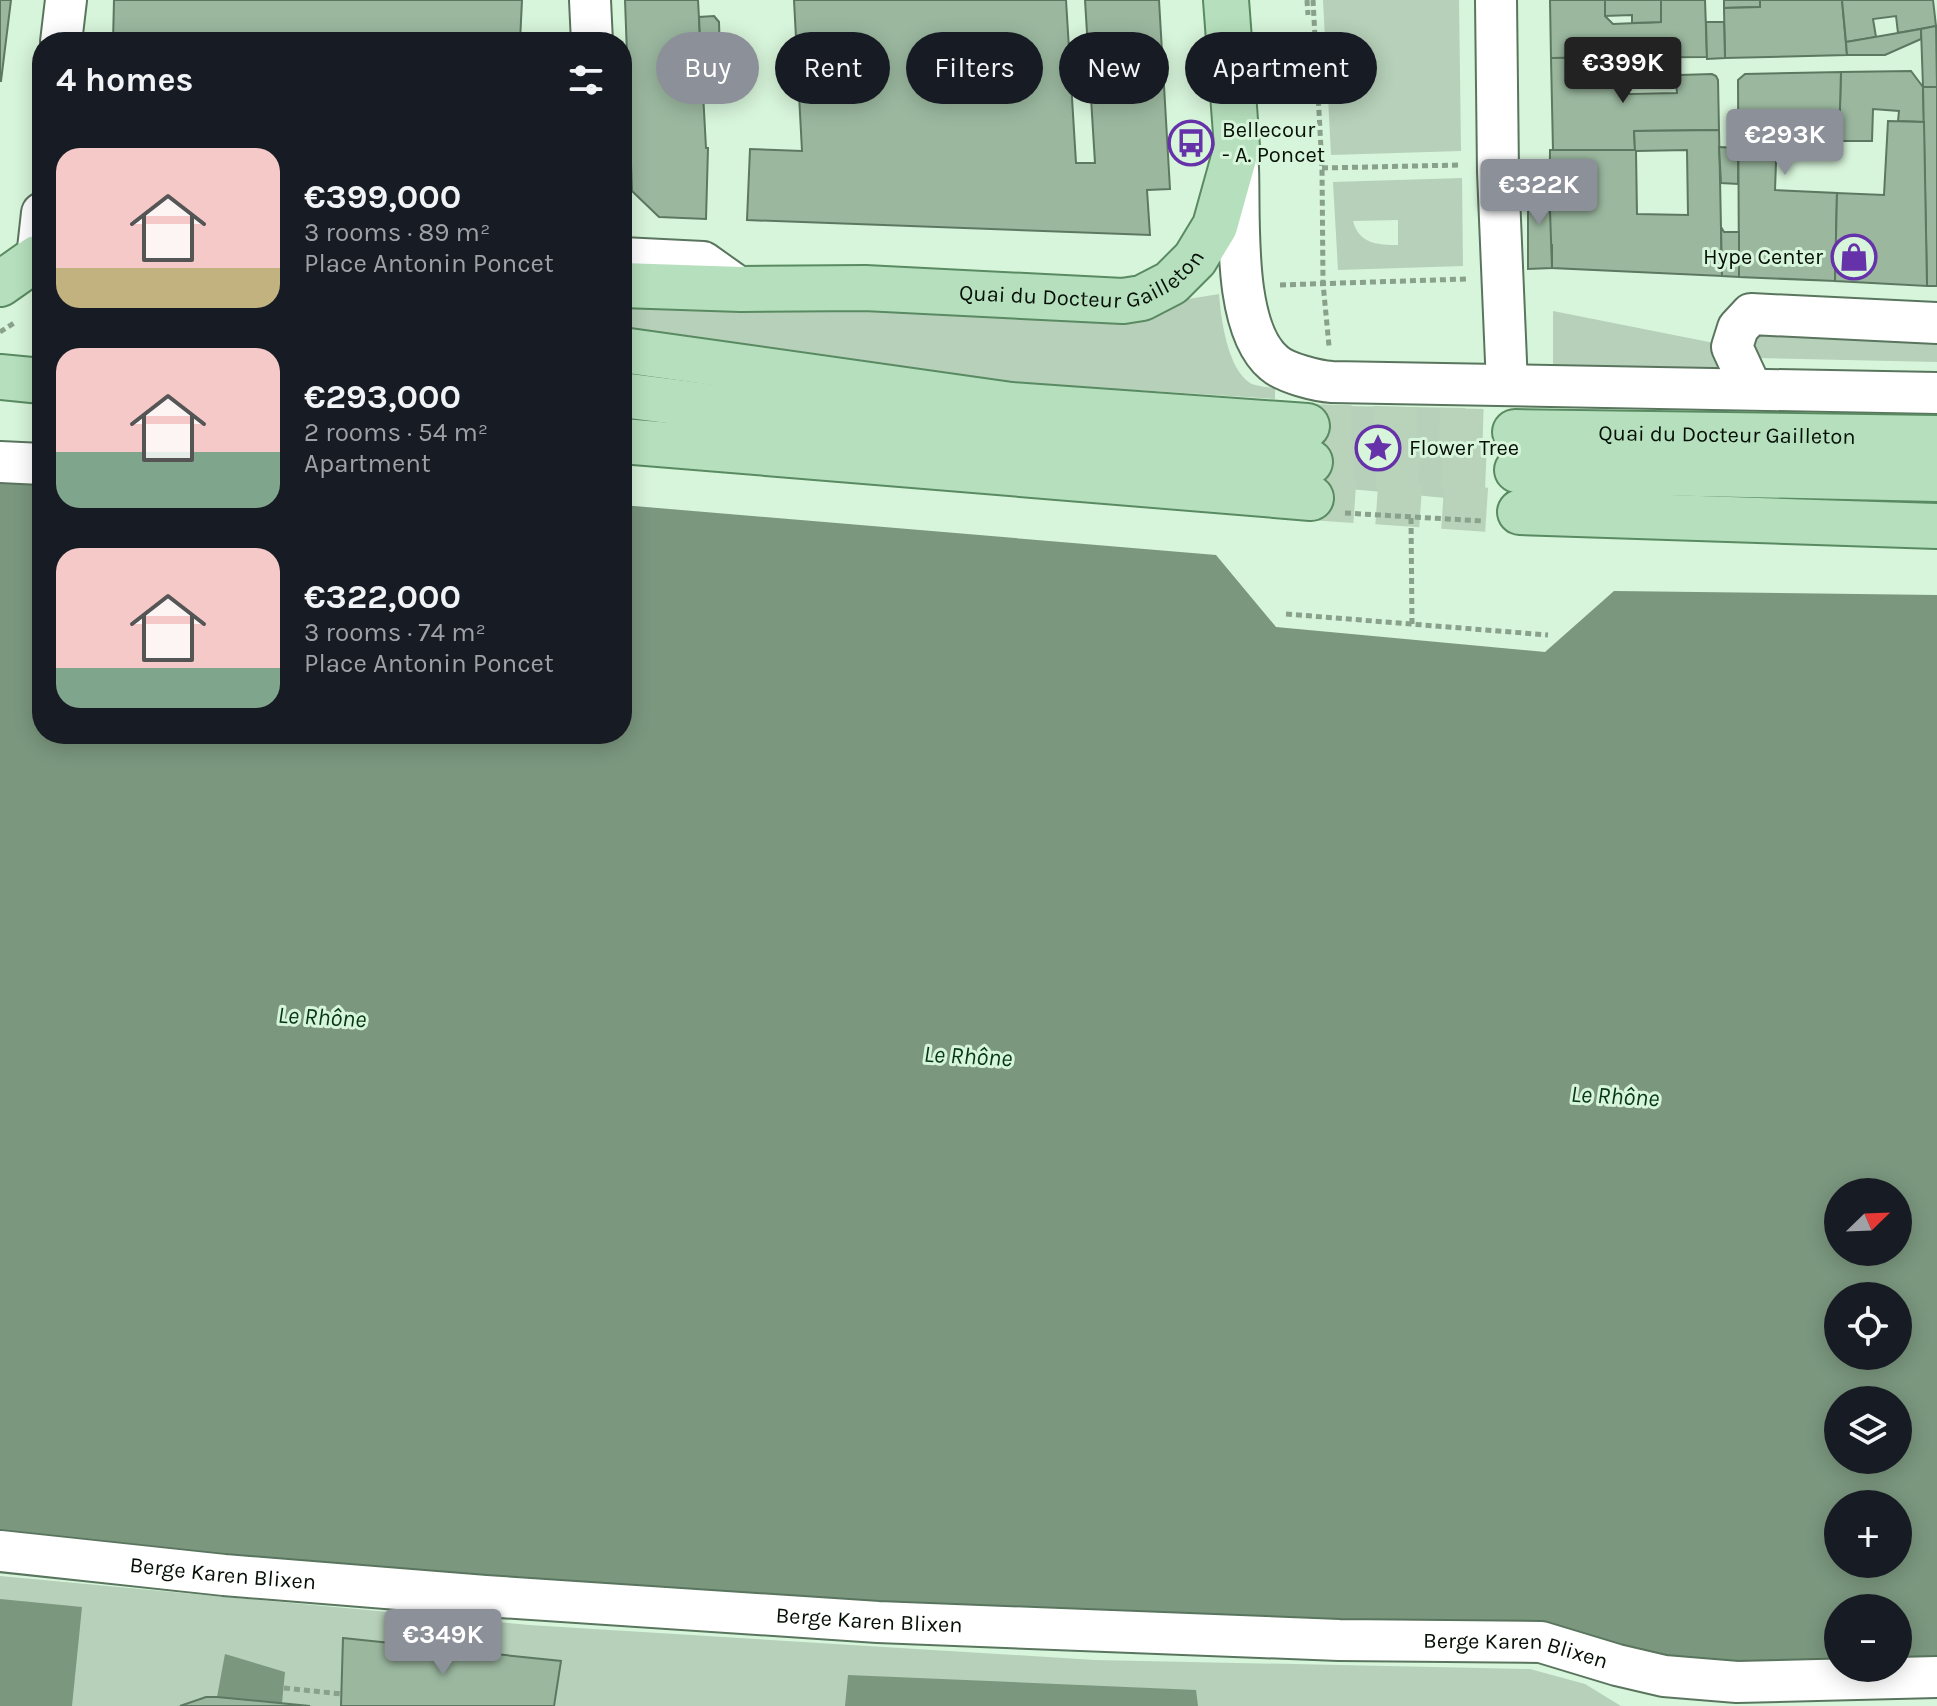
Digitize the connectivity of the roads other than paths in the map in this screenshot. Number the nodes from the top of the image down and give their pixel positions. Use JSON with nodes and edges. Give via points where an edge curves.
{"nodes":[{"id":1,"x":66,"y":0,"type":"edge"},
{"id":2,"x":590,"y":0,"type":"edge"},
{"id":3,"x":1226,"y":0,"type":"edge"},
{"id":4,"x":1496,"y":0,"type":"edge"},
{"id":5,"x":62,"y":32,"type":"edge"},
{"id":6,"x":592,"y":32,"type":"edge"},
{"id":7,"x":1237,"y":147,"type":"junction"},
{"id":8,"x":26,"y":258,"type":"edge"},
{"id":9,"x":632,"y":258,"type":"edge"},
{"id":10,"x":0,"y":284,"type":"edge"},
{"id":11,"x":632,"y":285,"type":"edge"},
{"id":12,"x":741,"y":289,"type":"junction"},
{"id":13,"x":1937,"y":323,"type":"edge"},
{"id":14,"x":632,"y":351,"type":"edge"},
{"id":15,"x":0,"y":377,"type":"edge"},
{"id":16,"x":32,"y":379,"type":"edge"},
{"id":17,"x":1507,"y":385,"type":"junction"},
{"id":18,"x":1751,"y":388,"type":"junction"},
{"id":19,"x":1937,"y":393,"type":"edge"},
{"id":20,"x":632,"y":396,"type":"edge"},
{"id":21,"x":1937,"y":438,"type":"edge"},
{"id":22,"x":632,"y":441,"type":"edge"},
{"id":23,"x":0,"y":462,"type":"edge"},
{"id":24,"x":32,"y":464,"type":"edge"},
{"id":25,"x":1317,"y":475,"type":"junction"},
{"id":26,"x":1937,"y":479,"type":"edge"},
{"id":27,"x":1509,"y":480,"type":"junction"},
{"id":28,"x":1937,"y":526,"type":"edge"},
{"id":29,"x":0,"y":1551,"type":"edge"},
{"id":30,"x":1937,"y":1677,"type":"edge"}],
"edges":[{"from":1,"to":5,"type":"street"},
{"from":2,"to":6,"type":"street"},
{"from":3,"to":7,"type":"main road","name":"Quai du Docteur Gailleton"},
{"from":4,"to":17,"type":"street"},
{"from":7,"to":12,"type":"main road","name":"Quai du Docteur Gailleton","via":[[1215,226],[1195,259],[1171,283],[1142,298]]},
{"from":7,"to":17,"type":"street","via":[[1246,316],[1255,340],[1275,365],[1332,382]]},
{"from":8,"to":10,"type":"main road"},
{"from":9,"to":12,"type":"street","via":[[703,262]]},
{"from":11,"to":12,"type":"main road","name":"Quai du Docteur Gailleton"},
{"from":13,"to":18,"type":"street","via":[[1751,314],[1738,328],[1732,347]]},
{"from":14,"to":25,"type":"main road","via":[[1011,405]]},
{"from":15,"to":16,"type":"main road"},
{"from":17,"to":18,"type":"street"},
{"from":18,"to":19,"type":"street"},
{"from":20,"to":25,"type":"main road","via":[[1012,445]]},
{"from":21,"to":27,"type":"main road","name":"Quai du Docteur Gailleton"},
{"from":22,"to":25,"type":"main road"},
{"from":23,"to":24,"type":"street"},
{"from":26,"to":27,"type":"main road","name":"Quai du Docteur Gailleton"},
{"from":27,"to":28,"type":"main road"},
{"from":29,"to":30,"type":"street","name":"Berge Karen Blixen","via":[[470,1595],[863,1621],[1339,1640],[1541,1642],[1664,1676],[1737,1682]]}]}
